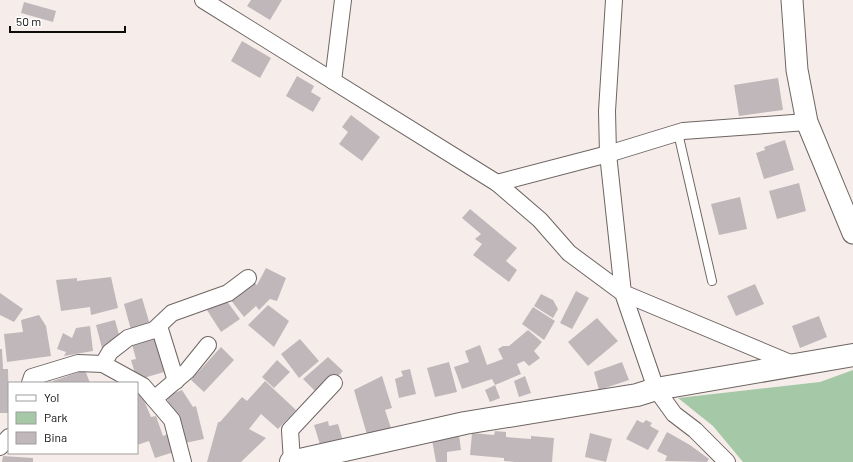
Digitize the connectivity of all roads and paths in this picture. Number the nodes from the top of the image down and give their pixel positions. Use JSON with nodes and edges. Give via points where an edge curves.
{"nodes":[{"id":1,"x":204,"y":0,"type":"edge"},
{"id":2,"x":343,"y":0,"type":"edge"},
{"id":3,"x":614,"y":0,"type":"edge"},
{"id":4,"x":792,"y":0,"type":"edge"},
{"id":5,"x":333,"y":81,"type":"junction"},
{"id":6,"x":807,"y":122,"type":"junction"},
{"id":7,"x":678,"y":133,"type":"junction"},
{"id":8,"x":608,"y":154,"type":"junction"},
{"id":9,"x":497,"y":183,"type":"junction"},
{"id":10,"x":853,"y":233,"type":"edge"},
{"id":11,"x":248,"y":278,"type":"dead end"},
{"id":12,"x":712,"y":281,"type":"dead end"},
{"id":13,"x":622,"y":292,"type":"junction"},
{"id":14,"x":160,"y":326,"type":"junction"},
{"id":15,"x":208,"y":346,"type":"dead end"},
{"id":16,"x":853,"y":355,"type":"edge"},
{"id":17,"x":103,"y":364,"type":"junction"},
{"id":18,"x":795,"y":364,"type":"junction"},
{"id":19,"x":176,"y":380,"type":"junction"},
{"id":20,"x":127,"y":381,"type":"edge"},
{"id":21,"x":30,"y":382,"type":"edge"},
{"id":22,"x":334,"y":383,"type":"dead end"},
{"id":23,"x":138,"y":384,"type":"edge"},
{"id":24,"x":656,"y":389,"type":"junction"},
{"id":25,"x":154,"y":399,"type":"junction"},
{"id":26,"x":8,"y":438,"type":"edge"},
{"id":27,"x":0,"y":447,"type":"edge"},
{"id":28,"x":183,"y":462,"type":"edge"},
{"id":29,"x":293,"y":462,"type":"edge"},
{"id":30,"x":727,"y":462,"type":"edge"}],
"edges":[{"from":1,"to":5,"type":"street"},
{"from":2,"to":5,"type":"street"},
{"from":3,"to":8,"type":"street","via":[[607,111]]},
{"from":4,"to":6,"type":"street","via":[[797,70]]},
{"from":5,"to":9,"type":"street"},
{"from":6,"to":7,"type":"street"},
{"from":6,"to":10,"type":"street"},
{"from":7,"to":8,"type":"street"},
{"from":7,"to":12,"type":"lane"},
{"from":8,"to":9,"type":"street"},
{"from":8,"to":13,"type":"street"},
{"from":9,"to":13,"type":"street","via":[[540,220],[569,253]]},
{"from":11,"to":14,"type":"street","via":[[228,293],[172,313]]},
{"from":13,"to":18,"type":"street"},
{"from":13,"to":24,"type":"street"},
{"from":14,"to":17,"type":"street","via":[[128,338],[110,352]]},
{"from":14,"to":19,"type":"street"},
{"from":15,"to":19,"type":"street"},
{"from":16,"to":18,"type":"main road"},
{"from":17,"to":20,"type":"street"},
{"from":17,"to":21,"type":"street","via":[[78,363],[32,377]]},
{"from":18,"to":24,"type":"main road"},
{"from":19,"to":25,"type":"street"},
{"from":22,"to":29,"type":"street","via":[[290,430]]},
{"from":23,"to":25,"type":"street","via":[[143,386]]},
{"from":24,"to":29,"type":"main road","via":[[637,395],[465,423]]},
{"from":24,"to":30,"type":"street","via":[[674,414],[695,430]]},
{"from":25,"to":28,"type":"street","via":[[172,420]]},
{"from":26,"to":27,"type":"street"}]}
